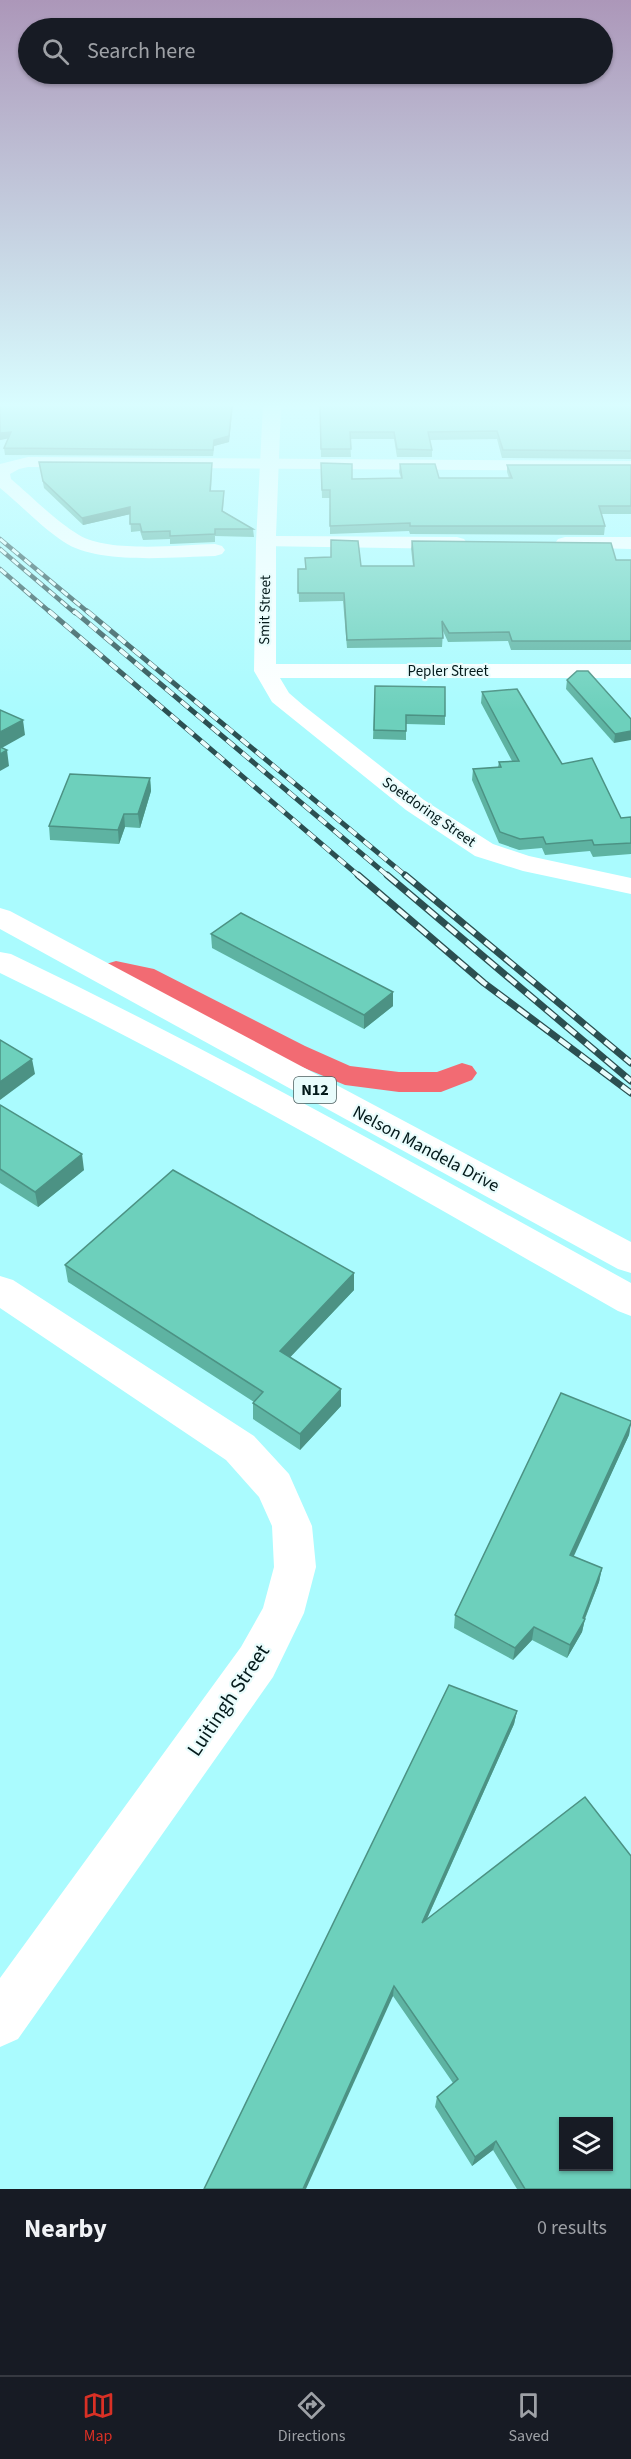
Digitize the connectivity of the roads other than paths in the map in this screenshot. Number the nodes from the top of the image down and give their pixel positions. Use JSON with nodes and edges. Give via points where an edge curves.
{"nodes":[{"id":1,"x":34,"y":507,"type":"edge"},
{"id":2,"x":268,"y":507,"type":"edge"},
{"id":3,"x":266,"y":542,"type":"junction"},
{"id":4,"x":478,"y":543,"type":"edge"},
{"id":5,"x":549,"y":543,"type":"edge"},
{"id":6,"x":631,"y":543,"type":"edge"},
{"id":7,"x":215,"y":550,"type":"dead end"},
{"id":8,"x":265,"y":671,"type":"junction"},
{"id":9,"x":631,"y":671,"type":"edge"},
{"id":10,"x":631,"y":886,"type":"edge"},
{"id":11,"x":0,"y":917,"type":"edge"},
{"id":12,"x":0,"y":961,"type":"edge"},
{"id":13,"x":631,"y":1259,"type":"edge"},
{"id":14,"x":0,"y":1290,"type":"edge"},
{"id":15,"x":631,"y":1301,"type":"edge"},
{"id":16,"x":0,"y":2021,"type":"edge"}],
"edges":[{"from":1,"to":7,"type":"street","via":[[85,545],[116,550]]},
{"from":2,"to":3,"type":"main road","name":"Smit Street"},
{"from":3,"to":4,"type":"main road"},
{"from":3,"to":8,"type":"street","name":"Smit Street"},
{"from":5,"to":6,"type":"main road"},
{"from":8,"to":9,"type":"street","name":"Pepler Street"},
{"from":8,"to":10,"type":"street","name":"Soetdoring Street","via":[[280,697],[296,711],[458,835],[484,850],[523,863]]},
{"from":11,"to":13,"type":"main road","name":"Nelson Mandela Drive","number":"N12"},
{"from":12,"to":15,"type":"main road","name":"Nelson Mandela Drive","number":"N12","via":[[296,1113]]},
{"from":14,"to":16,"type":"street","name":"Luitingh Street","via":[[240,1448],[275,1486],[292,1526],[295,1567],[283,1613],[257,1662]]}]}
